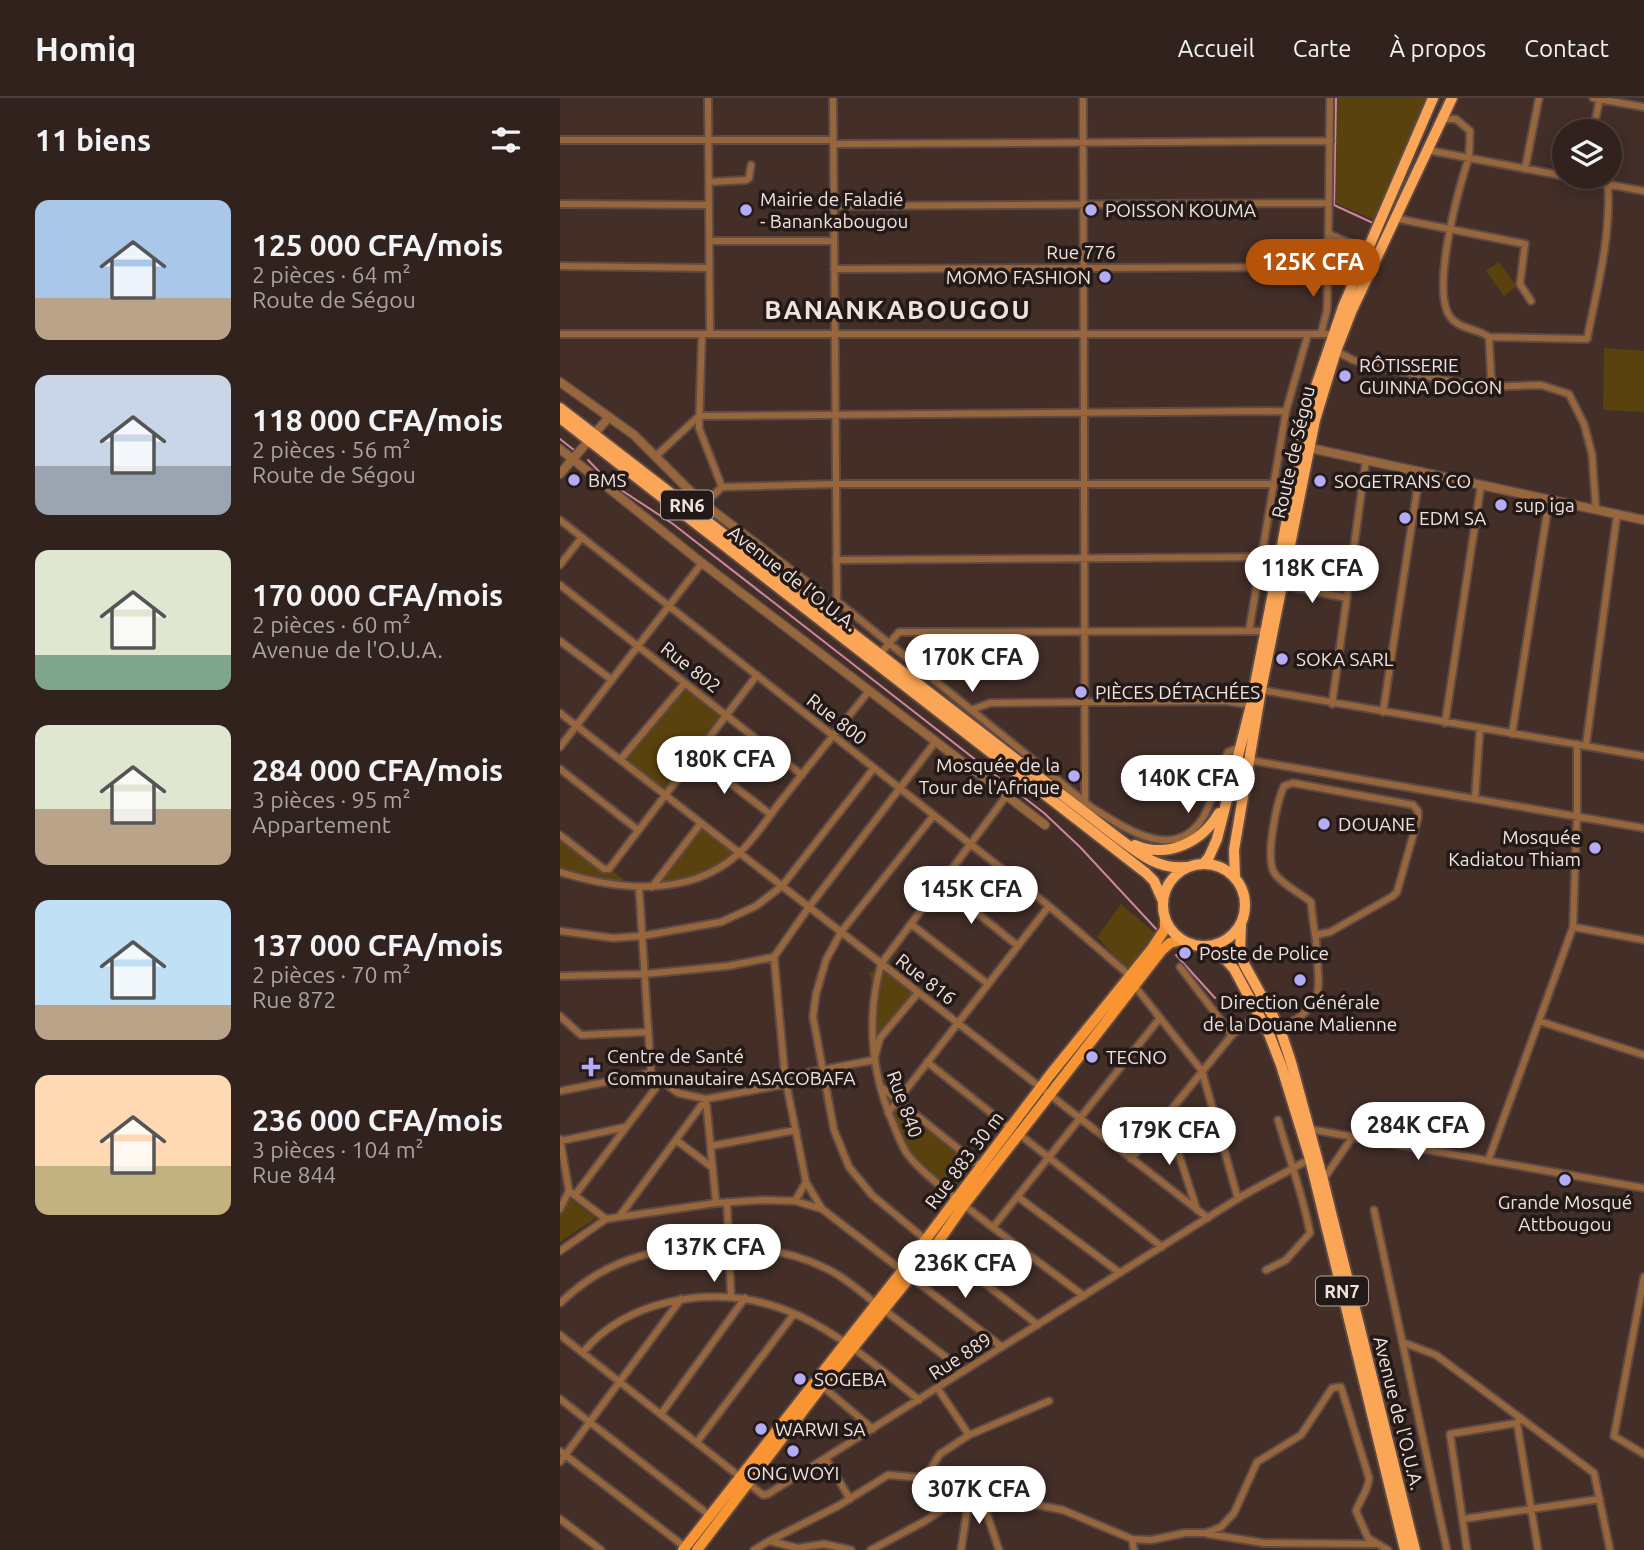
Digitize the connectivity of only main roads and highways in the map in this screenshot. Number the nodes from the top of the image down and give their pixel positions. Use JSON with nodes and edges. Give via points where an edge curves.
{"nodes":[{"id":1,"x":1433,"y":98,"type":"edge"},
{"id":2,"x":1452,"y":98,"type":"edge"},
{"id":3,"x":560,"y":408,"type":"edge"},
{"id":4,"x":560,"y":418,"type":"edge"},
{"id":5,"x":590,"y":437,"type":"junction"},
{"id":6,"x":1303,"y":447,"type":"junction"},
{"id":7,"x":1229,"y":791,"type":"junction"},
{"id":8,"x":1117,"y":837,"type":"junction"},
{"id":9,"x":1203,"y":863,"type":"junction"},
{"id":10,"x":1186,"y":867,"type":"junction"},
{"id":11,"x":1235,"y":877,"type":"junction"},
{"id":12,"x":1162,"y":899,"type":"junction"},
{"id":13,"x":1165,"y":921,"type":"junction"},
{"id":14,"x":1241,"y":925,"type":"junction"},
{"id":15,"x":1181,"y":940,"type":"junction"},
{"id":16,"x":1204,"y":947,"type":"junction"},
{"id":17,"x":1132,"y":980,"type":"junction"},
{"id":18,"x":1274,"y":1032,"type":"junction"},
{"id":19,"x":1014,"y":1131,"type":"junction"},
{"id":20,"x":961,"y":1202,"type":"junction"},
{"id":21,"x":850,"y":1345,"type":"junction"},
{"id":22,"x":744,"y":1479,"type":"junction"},
{"id":23,"x":688,"y":1549,"type":"edge"},
{"id":24,"x":1405,"y":1550,"type":"edge"},
{"id":25,"x":1415,"y":1550,"type":"edge"}],
"edges":[{"from":1,"to":6,"type":"highway","name":"Route de Ségou","via":[[1327,334],[1305,418]]},
{"from":2,"to":6,"type":"highway","name":"Route de Ségou","via":[[1336,351]]},
{"from":3,"to":5,"type":"highway","name":"Avenue de l'O.U.A.","number":"RN6"},
{"from":4,"to":5,"type":"highway","name":"Avenue de l'O.U.A.","number":"RN6"},
{"from":5,"to":8,"type":"highway","name":"Avenue de l'O.U.A.","number":"RN6","via":[[1084,804]]},
{"from":5,"to":12,"type":"highway","name":"Avenue de l'O.U.A.","number":"RN6","via":[[1146,873]]},
{"from":6,"to":7,"type":"highway","name":"Route de Ségou"},
{"from":6,"to":11,"type":"highway","name":"Route de Ségou","via":[[1283,585],[1234,850]]},
{"from":7,"to":8,"type":"highway","via":[[1213,824],[1196,840],[1154,850]]},
{"from":7,"to":9,"type":"highway","name":"Route de Ségou","via":[[1217,839]]},
{"from":8,"to":10,"type":"highway","name":"Avenue de l'O.U.A.","number":"RN6","via":[[1162,866]]},
{"from":9,"to":10,"type":"highway"},
{"from":9,"to":11,"type":"highway"},
{"from":10,"to":12,"type":"highway","via":[[1168,884]]},
{"from":11,"to":14,"type":"highway","via":[[1244,895]]},
{"from":12,"to":13,"type":"highway"},
{"from":13,"to":15,"type":"highway"},
{"from":13,"to":17,"type":"main road","via":[[1165,929]]},
{"from":14,"to":16,"type":"highway","via":[[1225,941]]},
{"from":14,"to":18,"type":"highway","name":"Avenue de l'O.U.A.","number":"RN7","via":[[1240,952]]},
{"from":15,"to":16,"type":"highway"},
{"from":15,"to":17,"type":"main road","via":[[1161,950]]},
{"from":16,"to":18,"type":"highway","name":"Avenue de l'O.U.A.","number":"RN7","via":[[1234,969],[1258,1014]]},
{"from":17,"to":19,"type":"main road","name":"Rue 883 30 m"},
{"from":18,"to":24,"type":"highway","name":"Avenue de l'O.U.A.","number":"RN7","via":[[1310,1159]]},
{"from":18,"to":25,"type":"highway","name":"Avenue de l'O.U.A.","number":"RN7","via":[[1310,1129]]},
{"from":19,"to":20,"type":"main road"},
{"from":19,"to":20,"type":"main road","name":"Rue 883 30 m","via":[[981,1167]]},
{"from":20,"to":21,"type":"main road","name":"Rue 883 30 m"},
{"from":21,"to":22,"type":"main road","name":"Rue 883 30 m"},
{"from":21,"to":22,"type":"main road"},
{"from":22,"to":23,"type":"main road"},
{"from":22,"to":23,"type":"main road","name":"Rue 883 30 m","via":[[709,1515]]}]}
